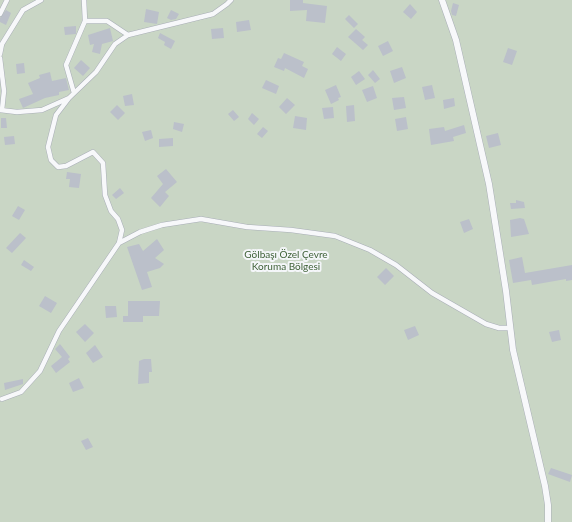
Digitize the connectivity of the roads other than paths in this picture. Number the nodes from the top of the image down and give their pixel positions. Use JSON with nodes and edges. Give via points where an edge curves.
{"nodes":[{"id":1,"x":7,"y":0,"type":"edge"},
{"id":2,"x":40,"y":0,"type":"edge"},
{"id":3,"x":84,"y":0,"type":"edge"},
{"id":4,"x":230,"y":0,"type":"edge"},
{"id":5,"x":442,"y":0,"type":"edge"},
{"id":6,"x":0,"y":14,"type":"edge"},
{"id":7,"x":85,"y":21,"type":"junction"},
{"id":8,"x":128,"y":35,"type":"junction"},
{"id":9,"x":1,"y":42,"type":"edge"},
{"id":10,"x":0,"y":56,"type":"edge"},
{"id":11,"x":74,"y":93,"type":"junction"},
{"id":12,"x":69,"y":98,"type":"junction"},
{"id":13,"x":1,"y":110,"type":"edge"},
{"id":14,"x":119,"y":243,"type":"junction"},
{"id":15,"x":509,"y":328,"type":"junction"},
{"id":16,"x":2,"y":399,"type":"dead end"},
{"id":17,"x":548,"y":522,"type":"edge"}],
"edges":[{"from":1,"to":6,"type":"street"},
{"from":2,"to":9,"type":"street","via":[[23,10]]},
{"from":3,"to":7,"type":"street"},
{"from":4,"to":8,"type":"street","via":[[214,14]]},
{"from":5,"to":15,"type":"street","via":[[456,40],[489,184],[506,291]]},
{"from":7,"to":8,"type":"street","via":[[107,21]]},
{"from":7,"to":11,"type":"street","via":[[66,66]]},
{"from":8,"to":11,"type":"street","via":[[114,44],[96,72]]},
{"from":9,"to":10,"type":"street"},
{"from":10,"to":13,"type":"street","via":[[4,91]]},
{"from":11,"to":12,"type":"street"},
{"from":12,"to":13,"type":"street","via":[[42,110]]},
{"from":12,"to":14,"type":"street","via":[[56,115],[48,147],[51,160],[58,167],[66,166],[93,152],[103,163],[105,195],[122,230]]},
{"from":14,"to":15,"type":"street","via":[[140,232],[162,225],[201,219],[247,227],[335,236],[370,250],[396,265],[432,293],[486,324]]},
{"from":14,"to":16,"type":"street","via":[[59,331],[40,371],[21,392]]},
{"from":15,"to":17,"type":"street","via":[[545,486]]}]}
